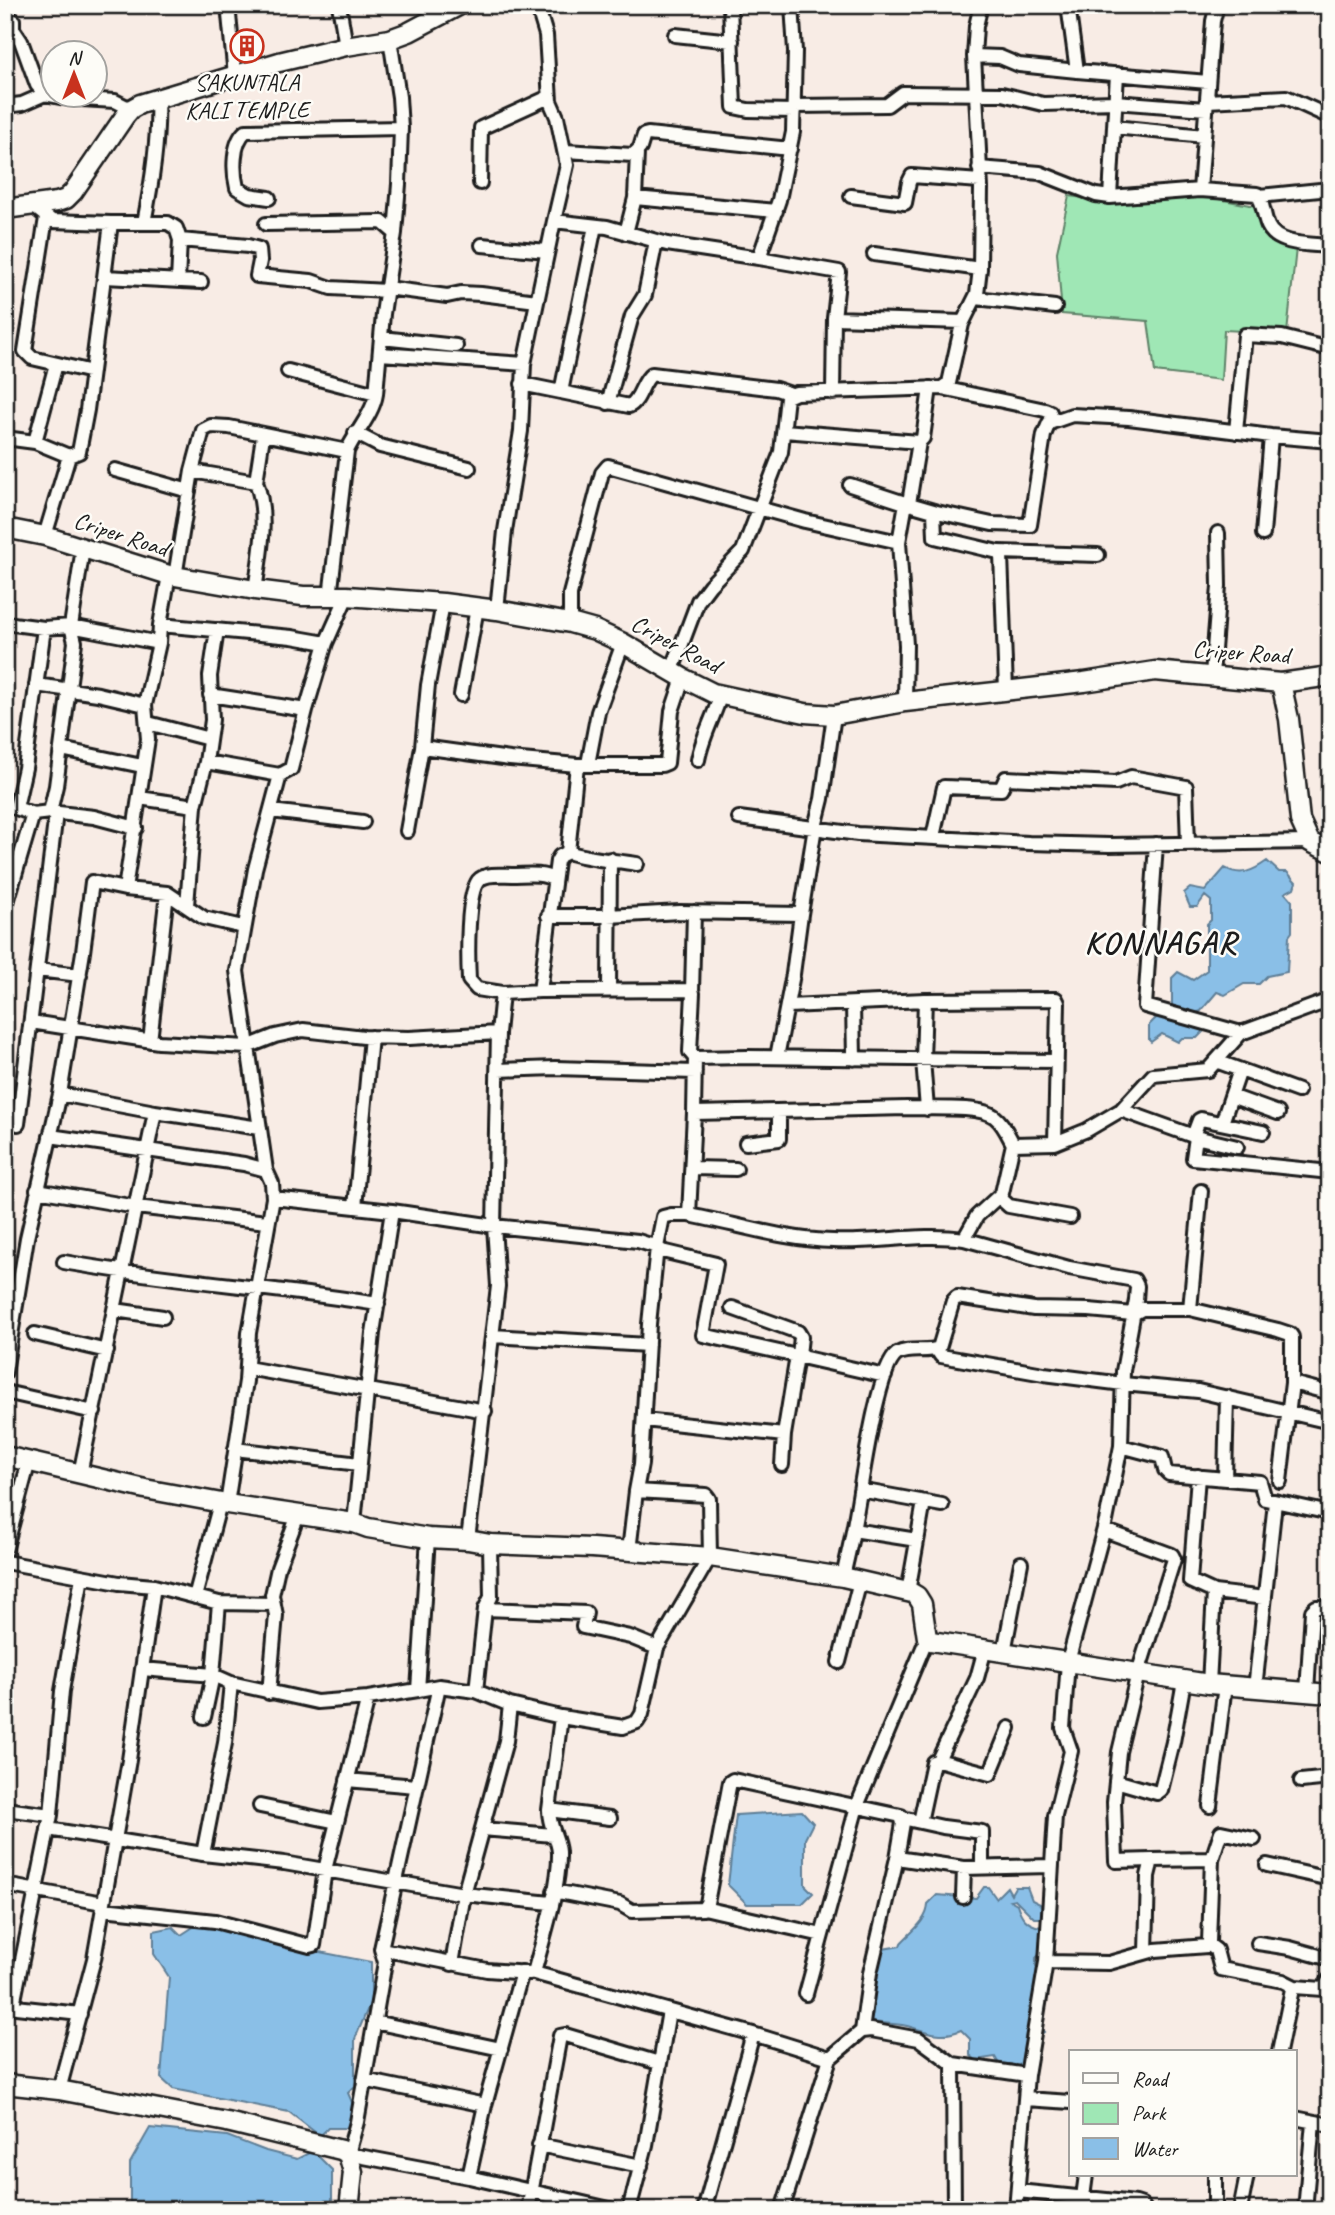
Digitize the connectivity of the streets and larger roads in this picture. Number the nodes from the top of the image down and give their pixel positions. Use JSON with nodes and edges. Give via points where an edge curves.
{"nodes":[{"id":1,"x":12,"y":5,"type":"edge"},
{"id":2,"x":228,"y":5,"type":"edge"},
{"id":3,"x":339,"y":5,"type":"edge"},
{"id":4,"x":460,"y":5,"type":"edge"},
{"id":5,"x":537,"y":5,"type":"edge"},
{"id":6,"x":730,"y":5,"type":"edge"},
{"id":7,"x":792,"y":5,"type":"edge"},
{"id":8,"x":981,"y":5,"type":"edge"},
{"id":9,"x":1068,"y":5,"type":"edge"},
{"id":10,"x":1217,"y":5,"type":"edge"},
{"id":11,"x":9,"y":22,"type":"edge"},
{"id":12,"x":675,"y":35,"type":"dead end"},
{"id":13,"x":390,"y":39,"type":"junction"},
{"id":14,"x":732,"y":41,"type":"junction"},
{"id":15,"x":346,"y":46,"type":"junction"},
{"id":16,"x":974,"y":56,"type":"junction"},
{"id":17,"x":1077,"y":71,"type":"junction"},
{"id":18,"x":1117,"y":74,"type":"junction"},
{"id":19,"x":235,"y":76,"type":"junction"},
{"id":20,"x":1208,"y":82,"type":"junction"},
{"id":21,"x":38,"y":86,"type":"edge"},
{"id":22,"x":975,"y":95,"type":"junction"},
{"id":23,"x":38,"y":96,"type":"edge"},
{"id":24,"x":157,"y":97,"type":"junction"},
{"id":25,"x":549,"y":97,"type":"junction"},
{"id":26,"x":108,"y":101,"type":"edge"},
{"id":27,"x":1115,"y":102,"type":"junction"},
{"id":28,"x":1206,"y":105,"type":"junction"},
{"id":29,"x":5,"y":107,"type":"edge"},
{"id":30,"x":794,"y":108,"type":"junction"},
{"id":31,"x":131,"y":109,"type":"junction"},
{"id":32,"x":1330,"y":117,"type":"edge"},
{"id":33,"x":1114,"y":127,"type":"junction"},
{"id":34,"x":401,"y":128,"type":"junction"},
{"id":35,"x":1204,"y":136,"type":"junction"},
{"id":36,"x":790,"y":149,"type":"junction"},
{"id":37,"x":565,"y":151,"type":"junction"},
{"id":38,"x":636,"y":153,"type":"junction"},
{"id":39,"x":980,"y":174,"type":"junction"},
{"id":40,"x":480,"y":183,"type":"dead end"},
{"id":41,"x":1330,"y":189,"type":"edge"},
{"id":42,"x":1200,"y":190,"type":"junction"},
{"id":43,"x":851,"y":196,"type":"dead end"},
{"id":44,"x":1259,"y":196,"type":"junction"},
{"id":45,"x":1110,"y":197,"type":"junction"},
{"id":46,"x":270,"y":198,"type":"dead end"},
{"id":47,"x":635,"y":198,"type":"junction"},
{"id":48,"x":5,"y":209,"type":"edge"},
{"id":49,"x":776,"y":211,"type":"junction"},
{"id":50,"x":39,"y":212,"type":"junction"},
{"id":51,"x":554,"y":221,"type":"junction"},
{"id":52,"x":111,"y":223,"type":"junction"},
{"id":53,"x":144,"y":223,"type":"junction"},
{"id":54,"x":266,"y":224,"type":"dead end"},
{"id":55,"x":596,"y":226,"type":"junction"},
{"id":56,"x":395,"y":233,"type":"junction"},
{"id":57,"x":626,"y":233,"type":"junction"},
{"id":58,"x":180,"y":240,"type":"junction"},
{"id":59,"x":656,"y":241,"type":"junction"},
{"id":60,"x":482,"y":245,"type":"dead end"},
{"id":61,"x":1330,"y":246,"type":"edge"},
{"id":62,"x":547,"y":251,"type":"junction"},
{"id":63,"x":874,"y":254,"type":"dead end"},
{"id":64,"x":759,"y":258,"type":"junction"},
{"id":65,"x":980,"y":268,"type":"junction"},
{"id":66,"x":105,"y":277,"type":"junction"},
{"id":67,"x":178,"y":281,"type":"junction"},
{"id":68,"x":201,"y":282,"type":"dead end"},
{"id":69,"x":387,"y":289,"type":"junction"},
{"id":70,"x":976,"y":298,"type":"junction"},
{"id":71,"x":537,"y":301,"type":"junction"},
{"id":72,"x":1055,"y":307,"type":"dead end"},
{"id":73,"x":834,"y":318,"type":"junction"},
{"id":74,"x":963,"y":322,"type":"junction"},
{"id":75,"x":382,"y":338,"type":"junction"},
{"id":76,"x":456,"y":346,"type":"dead end"},
{"id":77,"x":1330,"y":349,"type":"edge"},
{"id":78,"x":380,"y":354,"type":"junction"},
{"id":79,"x":55,"y":364,"type":"junction"},
{"id":80,"x":524,"y":364,"type":"junction"},
{"id":81,"x":288,"y":371,"type":"dead end"},
{"id":82,"x":92,"y":372,"type":"junction"},
{"id":83,"x":522,"y":384,"type":"junction"},
{"id":84,"x":936,"y":388,"type":"junction"},
{"id":85,"x":561,"y":392,"type":"junction"},
{"id":86,"x":832,"y":393,"type":"junction"},
{"id":87,"x":376,"y":394,"type":"junction"},
{"id":88,"x":791,"y":394,"type":"junction"},
{"id":89,"x":608,"y":403,"type":"junction"},
{"id":90,"x":1052,"y":421,"type":"junction"},
{"id":91,"x":784,"y":431,"type":"junction"},
{"id":92,"x":1236,"y":432,"type":"junction"},
{"id":93,"x":355,"y":433,"type":"junction"},
{"id":94,"x":263,"y":436,"type":"junction"},
{"id":95,"x":1271,"y":436,"type":"junction"},
{"id":96,"x":5,"y":438,"type":"edge"},
{"id":97,"x":1330,"y":441,"type":"edge"},
{"id":98,"x":35,"y":442,"type":"junction"},
{"id":99,"x":919,"y":442,"type":"junction"},
{"id":100,"x":347,"y":451,"type":"junction"},
{"id":101,"x":69,"y":456,"type":"junction"},
{"id":102,"x":469,"y":468,"type":"dead end"},
{"id":103,"x":115,"y":470,"type":"dead end"},
{"id":104,"x":192,"y":471,"type":"junction"},
{"id":105,"x":256,"y":482,"type":"junction"},
{"id":106,"x":850,"y":485,"type":"dead end"},
{"id":107,"x":189,"y":491,"type":"junction"},
{"id":108,"x":907,"y":503,"type":"junction"},
{"id":109,"x":759,"y":507,"type":"junction"},
{"id":110,"x":934,"y":511,"type":"junction"},
{"id":111,"x":5,"y":528,"type":"edge"},
{"id":112,"x":1218,"y":533,"type":"dead end"},
{"id":113,"x":1263,"y":534,"type":"dead end"},
{"id":114,"x":45,"y":536,"type":"junction"},
{"id":115,"x":899,"y":542,"type":"junction"},
{"id":116,"x":83,"y":548,"type":"junction"},
{"id":117,"x":999,"y":552,"type":"junction"},
{"id":118,"x":1098,"y":555,"type":"dead end"},
{"id":119,"x":172,"y":576,"type":"junction"},
{"id":120,"x":255,"y":590,"type":"junction"},
{"id":121,"x":339,"y":597,"type":"junction"},
{"id":122,"x":443,"y":603,"type":"junction"},
{"id":123,"x":477,"y":608,"type":"junction"},
{"id":124,"x":497,"y":610,"type":"junction"},
{"id":125,"x":5,"y":623,"type":"edge"},
{"id":126,"x":570,"y":623,"type":"junction"},
{"id":127,"x":160,"y":625,"type":"junction"},
{"id":128,"x":71,"y":626,"type":"junction"},
{"id":129,"x":44,"y":628,"type":"junction"},
{"id":130,"x":217,"y":631,"type":"junction"},
{"id":131,"x":159,"y":643,"type":"junction"},
{"id":132,"x":326,"y":643,"type":"junction"},
{"id":133,"x":623,"y":643,"type":"junction"},
{"id":134,"x":677,"y":674,"type":"junction"},
{"id":135,"x":1212,"y":675,"type":"junction"},
{"id":136,"x":1330,"y":676,"type":"edge"},
{"id":137,"x":1281,"y":683,"type":"junction"},
{"id":138,"x":36,"y":685,"type":"junction"},
{"id":139,"x":69,"y":689,"type":"junction"},
{"id":140,"x":1006,"y":690,"type":"junction"},
{"id":141,"x":721,"y":694,"type":"junction"},
{"id":142,"x":210,"y":695,"type":"junction"},
{"id":143,"x":461,"y":695,"type":"dead end"},
{"id":144,"x":905,"y":702,"type":"junction"},
{"id":145,"x":145,"y":705,"type":"junction"},
{"id":146,"x":306,"y":710,"type":"junction"},
{"id":147,"x":834,"y":715,"type":"junction"},
{"id":148,"x":148,"y":723,"type":"junction"},
{"id":149,"x":209,"y":739,"type":"junction"},
{"id":150,"x":422,"y":747,"type":"junction"},
{"id":151,"x":61,"y":749,"type":"junction"},
{"id":152,"x":698,"y":760,"type":"dead end"},
{"id":153,"x":206,"y":762,"type":"junction"},
{"id":154,"x":582,"y":764,"type":"junction"},
{"id":155,"x":142,"y":766,"type":"junction"},
{"id":156,"x":280,"y":775,"type":"junction"},
{"id":157,"x":139,"y":798,"type":"junction"},
{"id":158,"x":195,"y":806,"type":"junction"},
{"id":159,"x":10,"y":807,"type":"edge"},
{"id":160,"x":271,"y":811,"type":"junction"},
{"id":161,"x":53,"y":812,"type":"junction"},
{"id":162,"x":33,"y":814,"type":"junction"},
{"id":163,"x":739,"y":818,"type":"dead end"},
{"id":164,"x":363,"y":822,"type":"dead end"},
{"id":165,"x":815,"y":827,"type":"junction"},
{"id":166,"x":136,"y":828,"type":"junction"},
{"id":167,"x":407,"y":831,"type":"dead end"},
{"id":168,"x":933,"y":837,"type":"junction"},
{"id":169,"x":1310,"y":842,"type":"junction"},
{"id":170,"x":1156,"y":844,"type":"junction"},
{"id":171,"x":1188,"y":844,"type":"junction"},
{"id":172,"x":568,"y":852,"type":"junction"},
{"id":173,"x":1330,"y":852,"type":"edge"},
{"id":174,"x":610,"y":859,"type":"junction"},
{"id":175,"x":637,"y":864,"type":"dead end"},
{"id":176,"x":554,"y":880,"type":"junction"},
{"id":177,"x":125,"y":889,"type":"junction"},
{"id":178,"x":167,"y":893,"type":"junction"},
{"id":179,"x":187,"y":905,"type":"junction"},
{"id":180,"x":5,"y":909,"type":"edge"},
{"id":181,"x":694,"y":912,"type":"junction"},
{"id":182,"x":800,"y":914,"type":"junction"},
{"id":183,"x":548,"y":916,"type":"junction"},
{"id":184,"x":608,"y":916,"type":"junction"},
{"id":185,"x":243,"y":927,"type":"junction"},
{"id":186,"x":37,"y":970,"type":"junction"},
{"id":187,"x":80,"y":975,"type":"junction"},
{"id":188,"x":609,"y":990,"type":"junction"},
{"id":189,"x":540,"y":991,"type":"junction"},
{"id":190,"x":692,"y":992,"type":"junction"},
{"id":191,"x":502,"y":993,"type":"junction"},
{"id":192,"x":925,"y":1000,"type":"junction"},
{"id":193,"x":1330,"y":1000,"type":"edge"},
{"id":194,"x":853,"y":1004,"type":"junction"},
{"id":195,"x":788,"y":1006,"type":"junction"},
{"id":196,"x":31,"y":1022,"type":"junction"},
{"id":197,"x":71,"y":1030,"type":"junction"},
{"id":198,"x":498,"y":1032,"type":"junction"},
{"id":199,"x":1241,"y":1033,"type":"junction"},
{"id":200,"x":370,"y":1037,"type":"junction"},
{"id":201,"x":150,"y":1041,"type":"junction"},
{"id":202,"x":247,"y":1047,"type":"junction"},
{"id":203,"x":695,"y":1058,"type":"junction"},
{"id":204,"x":777,"y":1058,"type":"junction"},
{"id":205,"x":854,"y":1059,"type":"junction"},
{"id":206,"x":923,"y":1060,"type":"junction"},
{"id":207,"x":1056,"y":1061,"type":"junction"},
{"id":208,"x":1216,"y":1061,"type":"junction"},
{"id":209,"x":498,"y":1070,"type":"junction"},
{"id":210,"x":1240,"y":1070,"type":"junction"},
{"id":211,"x":695,"y":1072,"type":"junction"},
{"id":212,"x":1298,"y":1091,"type":"dead end"},
{"id":213,"x":60,"y":1094,"type":"junction"},
{"id":214,"x":1231,"y":1096,"type":"junction"},
{"id":215,"x":928,"y":1109,"type":"junction"},
{"id":216,"x":1121,"y":1110,"type":"junction"},
{"id":217,"x":779,"y":1111,"type":"junction"},
{"id":218,"x":155,"y":1112,"type":"junction"},
{"id":219,"x":694,"y":1113,"type":"junction"},
{"id":220,"x":1278,"y":1113,"type":"dead end"},
{"id":221,"x":1222,"y":1123,"type":"junction"},
{"id":222,"x":18,"y":1124,"type":"dead end"},
{"id":223,"x":260,"y":1128,"type":"junction"},
{"id":224,"x":1263,"y":1132,"type":"dead end"},
{"id":225,"x":50,"y":1136,"type":"junction"},
{"id":226,"x":1194,"y":1136,"type":"junction"},
{"id":227,"x":746,"y":1143,"type":"dead end"},
{"id":228,"x":1055,"y":1143,"type":"junction"},
{"id":229,"x":1013,"y":1144,"type":"junction"},
{"id":230,"x":1237,"y":1147,"type":"dead end"},
{"id":231,"x":147,"y":1151,"type":"junction"},
{"id":232,"x":693,"y":1168,"type":"junction"},
{"id":233,"x":736,"y":1168,"type":"dead end"},
{"id":234,"x":266,"y":1170,"type":"junction"},
{"id":235,"x":1330,"y":1172,"type":"edge"},
{"id":236,"x":37,"y":1190,"type":"junction"},
{"id":237,"x":1200,"y":1191,"type":"dead end"},
{"id":238,"x":999,"y":1197,"type":"junction"},
{"id":239,"x":273,"y":1198,"type":"junction"},
{"id":240,"x":136,"y":1207,"type":"junction"},
{"id":241,"x":355,"y":1207,"type":"junction"},
{"id":242,"x":392,"y":1211,"type":"junction"},
{"id":243,"x":689,"y":1215,"type":"junction"},
{"id":244,"x":1070,"y":1217,"type":"dead end"},
{"id":245,"x":267,"y":1222,"type":"junction"},
{"id":246,"x":494,"y":1226,"type":"junction"},
{"id":247,"x":964,"y":1240,"type":"junction"},
{"id":248,"x":657,"y":1247,"type":"junction"},
{"id":249,"x":64,"y":1262,"type":"dead end"},
{"id":250,"x":123,"y":1273,"type":"junction"},
{"id":251,"x":257,"y":1287,"type":"junction"},
{"id":252,"x":378,"y":1304,"type":"junction"},
{"id":253,"x":732,"y":1308,"type":"dead end"},
{"id":254,"x":1190,"y":1309,"type":"junction"},
{"id":255,"x":115,"y":1310,"type":"junction"},
{"id":256,"x":1133,"y":1314,"type":"junction"},
{"id":257,"x":163,"y":1317,"type":"dead end"},
{"id":258,"x":35,"y":1334,"type":"dead end"},
{"id":259,"x":493,"y":1336,"type":"junction"},
{"id":260,"x":648,"y":1345,"type":"junction"},
{"id":261,"x":936,"y":1350,"type":"junction"},
{"id":262,"x":107,"y":1351,"type":"junction"},
{"id":263,"x":798,"y":1355,"type":"junction"},
{"id":264,"x":247,"y":1368,"type":"junction"},
{"id":265,"x":5,"y":1372,"type":"edge"},
{"id":266,"x":885,"y":1376,"type":"junction"},
{"id":267,"x":1292,"y":1383,"type":"junction"},
{"id":268,"x":1123,"y":1384,"type":"junction"},
{"id":269,"x":366,"y":1388,"type":"junction"},
{"id":270,"x":5,"y":1392,"type":"edge"},
{"id":271,"x":1330,"y":1394,"type":"edge"},
{"id":272,"x":1227,"y":1397,"type":"junction"},
{"id":273,"x":485,"y":1411,"type":"junction"},
{"id":274,"x":1287,"y":1411,"type":"junction"},
{"id":275,"x":94,"y":1412,"type":"junction"},
{"id":276,"x":644,"y":1420,"type":"junction"},
{"id":277,"x":1330,"y":1422,"type":"edge"},
{"id":278,"x":784,"y":1435,"type":"junction"},
{"id":279,"x":1122,"y":1446,"type":"junction"},
{"id":280,"x":235,"y":1449,"type":"junction"},
{"id":281,"x":5,"y":1456,"type":"edge"},
{"id":282,"x":29,"y":1461,"type":"junction"},
{"id":283,"x":359,"y":1464,"type":"junction"},
{"id":284,"x":782,"y":1465,"type":"dead end"},
{"id":285,"x":80,"y":1474,"type":"junction"},
{"id":286,"x":1198,"y":1476,"type":"junction"},
{"id":287,"x":1225,"y":1479,"type":"junction"},
{"id":288,"x":1280,"y":1481,"type":"dead end"},
{"id":289,"x":636,"y":1490,"type":"junction"},
{"id":290,"x":860,"y":1490,"type":"junction"},
{"id":291,"x":924,"y":1502,"type":"junction"},
{"id":292,"x":1275,"y":1502,"type":"junction"},
{"id":293,"x":224,"y":1504,"type":"junction"},
{"id":294,"x":942,"y":1505,"type":"dead end"},
{"id":295,"x":1330,"y":1513,"type":"edge"},
{"id":296,"x":10,"y":1514,"type":"edge"},
{"id":297,"x":298,"y":1515,"type":"junction"},
{"id":298,"x":354,"y":1523,"type":"junction"},
{"id":299,"x":853,"y":1530,"type":"junction"},
{"id":300,"x":1104,"y":1530,"type":"junction"},
{"id":301,"x":428,"y":1538,"type":"junction"},
{"id":302,"x":468,"y":1540,"type":"junction"},
{"id":303,"x":917,"y":1540,"type":"junction"},
{"id":304,"x":490,"y":1544,"type":"junction"},
{"id":305,"x":5,"y":1551,"type":"edge"},
{"id":306,"x":629,"y":1551,"type":"junction"},
{"id":307,"x":710,"y":1557,"type":"junction"},
{"id":308,"x":5,"y":1562,"type":"edge"},
{"id":309,"x":1021,"y":1563,"type":"dead end"},
{"id":310,"x":82,"y":1577,"type":"junction"},
{"id":311,"x":851,"y":1579,"type":"junction"},
{"id":312,"x":154,"y":1586,"type":"junction"},
{"id":313,"x":908,"y":1592,"type":"junction"},
{"id":314,"x":1214,"y":1592,"type":"junction"},
{"id":315,"x":195,"y":1597,"type":"junction"},
{"id":316,"x":1265,"y":1598,"type":"junction"},
{"id":317,"x":219,"y":1603,"type":"junction"},
{"id":318,"x":274,"y":1604,"type":"junction"},
{"id":319,"x":1330,"y":1606,"type":"edge"},
{"id":320,"x":485,"y":1609,"type":"junction"},
{"id":321,"x":928,"y":1638,"type":"junction"},
{"id":322,"x":657,"y":1648,"type":"junction"},
{"id":323,"x":985,"y":1649,"type":"junction"},
{"id":324,"x":1004,"y":1652,"type":"junction"},
{"id":325,"x":839,"y":1662,"type":"dead end"},
{"id":326,"x":1068,"y":1662,"type":"junction"},
{"id":327,"x":142,"y":1669,"type":"junction"},
{"id":328,"x":1138,"y":1673,"type":"junction"},
{"id":329,"x":213,"y":1675,"type":"junction"},
{"id":330,"x":1184,"y":1681,"type":"junction"},
{"id":331,"x":231,"y":1684,"type":"junction"},
{"id":332,"x":1217,"y":1685,"type":"junction"},
{"id":333,"x":439,"y":1686,"type":"junction"},
{"id":334,"x":1255,"y":1689,"type":"junction"},
{"id":335,"x":418,"y":1690,"type":"junction"},
{"id":336,"x":476,"y":1691,"type":"junction"},
{"id":337,"x":1307,"y":1692,"type":"junction"},
{"id":338,"x":270,"y":1693,"type":"junction"},
{"id":339,"x":1330,"y":1694,"type":"edge"},
{"id":340,"x":368,"y":1698,"type":"junction"},
{"id":341,"x":510,"y":1705,"type":"junction"},
{"id":342,"x":204,"y":1717,"type":"dead end"},
{"id":343,"x":561,"y":1717,"type":"junction"},
{"id":344,"x":1009,"y":1728,"type":"dead end"},
{"id":345,"x":933,"y":1762,"type":"dead end"},
{"id":346,"x":1330,"y":1778,"type":"edge"},
{"id":347,"x":347,"y":1780,"type":"junction"},
{"id":348,"x":1301,"y":1781,"type":"dead end"},
{"id":349,"x":1116,"y":1782,"type":"junction"},
{"id":350,"x":416,"y":1786,"type":"junction"},
{"id":351,"x":260,"y":1806,"type":"dead end"},
{"id":352,"x":857,"y":1806,"type":"junction"},
{"id":353,"x":1210,"y":1806,"type":"dead end"},
{"id":354,"x":5,"y":1809,"type":"edge"},
{"id":355,"x":549,"y":1810,"type":"junction"},
{"id":356,"x":51,"y":1815,"type":"junction"},
{"id":357,"x":610,"y":1818,"type":"dead end"},
{"id":358,"x":902,"y":1818,"type":"junction"},
{"id":359,"x":337,"y":1822,"type":"junction"},
{"id":360,"x":920,"y":1822,"type":"junction"},
{"id":361,"x":48,"y":1829,"type":"junction"},
{"id":362,"x":482,"y":1829,"type":"junction"},
{"id":363,"x":553,"y":1835,"type":"junction"},
{"id":364,"x":1254,"y":1839,"type":"dead end"},
{"id":365,"x":116,"y":1840,"type":"junction"},
{"id":366,"x":203,"y":1854,"type":"junction"},
{"id":367,"x":897,"y":1858,"type":"junction"},
{"id":368,"x":1212,"y":1859,"type":"junction"},
{"id":369,"x":1152,"y":1860,"type":"junction"},
{"id":370,"x":1266,"y":1864,"type":"dead end"},
{"id":371,"x":1050,"y":1866,"type":"junction"},
{"id":372,"x":982,"y":1867,"type":"junction"},
{"id":373,"x":964,"y":1868,"type":"junction"},
{"id":374,"x":325,"y":1870,"type":"junction"},
{"id":375,"x":1330,"y":1879,"type":"edge"},
{"id":376,"x":396,"y":1882,"type":"junction"},
{"id":377,"x":5,"y":1885,"type":"edge"},
{"id":378,"x":37,"y":1889,"type":"junction"},
{"id":379,"x":464,"y":1894,"type":"junction"},
{"id":380,"x":552,"y":1897,"type":"junction"},
{"id":381,"x":963,"y":1898,"type":"dead end"},
{"id":382,"x":103,"y":1906,"type":"junction"},
{"id":383,"x":704,"y":1908,"type":"junction"},
{"id":384,"x":822,"y":1935,"type":"junction"},
{"id":385,"x":1258,"y":1943,"type":"dead end"},
{"id":386,"x":1209,"y":1944,"type":"junction"},
{"id":387,"x":381,"y":1950,"type":"junction"},
{"id":388,"x":1146,"y":1952,"type":"junction"},
{"id":389,"x":1330,"y":1959,"type":"edge"},
{"id":390,"x":1046,"y":1962,"type":"junction"},
{"id":391,"x":452,"y":1964,"type":"junction"},
{"id":392,"x":528,"y":1973,"type":"junction"},
{"id":393,"x":1328,"y":1986,"type":"edge"},
{"id":394,"x":1295,"y":1987,"type":"junction"},
{"id":395,"x":806,"y":1994,"type":"dead end"},
{"id":396,"x":9,"y":2005,"type":"edge"},
{"id":397,"x":669,"y":2011,"type":"junction"},
{"id":398,"x":80,"y":2014,"type":"junction"},
{"id":399,"x":374,"y":2022,"type":"junction"},
{"id":400,"x":862,"y":2031,"type":"junction"},
{"id":401,"x":753,"y":2034,"type":"junction"},
{"id":402,"x":501,"y":2049,"type":"junction"},
{"id":403,"x":1279,"y":2050,"type":"edge"},
{"id":404,"x":830,"y":2058,"type":"junction"},
{"id":405,"x":659,"y":2063,"type":"junction"},
{"id":406,"x":953,"y":2064,"type":"junction"},
{"id":407,"x":1027,"y":2075,"type":"junction"},
{"id":408,"x":364,"y":2080,"type":"junction"},
{"id":409,"x":5,"y":2084,"type":"edge"},
{"id":410,"x":60,"y":2090,"type":"junction"},
{"id":411,"x":1026,"y":2099,"type":"junction"},
{"id":412,"x":1069,"y":2102,"type":"edge"},
{"id":413,"x":485,"y":2105,"type":"junction"},
{"id":414,"x":1296,"y":2118,"type":"edge"},
{"id":415,"x":1313,"y":2122,"type":"junction"},
{"id":416,"x":1330,"y":2125,"type":"edge"},
{"id":417,"x":539,"y":2145,"type":"junction"},
{"id":418,"x":348,"y":2154,"type":"junction"},
{"id":419,"x":641,"y":2166,"type":"junction"},
{"id":420,"x":1086,"y":2176,"type":"edge"},
{"id":421,"x":1214,"y":2176,"type":"edge"},
{"id":422,"x":1247,"y":2176,"type":"edge"},
{"id":423,"x":468,"y":2177,"type":"junction"},
{"id":424,"x":531,"y":2191,"type":"junction"},
{"id":425,"x":1018,"y":2191,"type":"junction"},
{"id":426,"x":1083,"y":2197,"type":"junction"},
{"id":427,"x":349,"y":2210,"type":"edge"},
{"id":428,"x":528,"y":2210,"type":"edge"},
{"id":429,"x":614,"y":2210,"type":"edge"},
{"id":430,"x":629,"y":2210,"type":"edge"},
{"id":431,"x":704,"y":2210,"type":"edge"},
{"id":432,"x":782,"y":2210,"type":"edge"},
{"id":433,"x":954,"y":2210,"type":"edge"},
{"id":434,"x":1016,"y":2210,"type":"edge"},
{"id":435,"x":1145,"y":2210,"type":"edge"},
{"id":436,"x":1215,"y":2210,"type":"edge"},
{"id":437,"x":1240,"y":2210,"type":"edge"},
{"id":438,"x":1305,"y":2210,"type":"edge"}],
"edges":[{"from":1,"to":11,"type":"street"},
{"from":2,"to":19,"type":"street"},
{"from":3,"to":15,"type":"street"},
{"from":4,"to":13,"type":"street"},
{"from":5,"to":25,"type":"street","via":[[546,35]]},
{"from":6,"to":14,"type":"street"},
{"from":7,"to":30,"type":"street"},
{"from":8,"to":16,"type":"street"},
{"from":9,"to":17,"type":"street"},
{"from":10,"to":20,"type":"street"},
{"from":11,"to":21,"type":"street"},
{"from":12,"to":14,"type":"street"},
{"from":13,"to":15,"type":"street"},
{"from":13,"to":34,"type":"street"},
{"from":14,"to":30,"type":"street","via":[[734,107]]},
{"from":15,"to":19,"type":"street"},
{"from":16,"to":17,"type":"street"},
{"from":16,"to":22,"type":"street"},
{"from":17,"to":18,"type":"street"},
{"from":18,"to":20,"type":"street"},
{"from":18,"to":27,"type":"street"},
{"from":19,"to":24,"type":"street"},
{"from":20,"to":28,"type":"street"},
{"from":22,"to":27,"type":"street","via":[[1004,94],[1043,104]]},
{"from":22,"to":30,"type":"street","via":[[902,93],[887,105]]},
{"from":22,"to":39,"type":"street"},
{"from":23,"to":29,"type":"street"},
{"from":24,"to":31,"type":"street"},
{"from":24,"to":53,"type":"street","via":[[159,123]]},
{"from":25,"to":37,"type":"street"},
{"from":25,"to":40,"type":"street","via":[[481,128]]},
{"from":26,"to":31,"type":"street"},
{"from":27,"to":28,"type":"street"},
{"from":27,"to":33,"type":"street"},
{"from":28,"to":32,"type":"street","via":[[1286,97]]},
{"from":28,"to":35,"type":"street"},
{"from":30,"to":36,"type":"street"},
{"from":31,"to":50,"type":"street","via":[[73,192]]},
{"from":33,"to":35,"type":"street"},
{"from":33,"to":45,"type":"street"},
{"from":34,"to":46,"type":"street","via":[[246,131],[236,153],[237,188]]},
{"from":34,"to":56,"type":"street"},
{"from":35,"to":42,"type":"street"},
{"from":36,"to":38,"type":"street","via":[[648,134]]},
{"from":36,"to":49,"type":"street"},
{"from":37,"to":38,"type":"street"},
{"from":37,"to":51,"type":"street","via":[[567,165]]},
{"from":38,"to":47,"type":"street"},
{"from":39,"to":43,"type":"street","via":[[915,176],[909,182],[905,203]]},
{"from":39,"to":45,"type":"street","via":[[1040,173]]},
{"from":39,"to":65,"type":"street"},
{"from":41,"to":44,"type":"street"},
{"from":42,"to":44,"type":"street"},
{"from":42,"to":45,"type":"street"},
{"from":44,"to":61,"type":"street","via":[[1275,236]]},
{"from":47,"to":49,"type":"street"},
{"from":47,"to":57,"type":"street"},
{"from":48,"to":50,"type":"street"},
{"from":49,"to":64,"type":"street"},
{"from":50,"to":52,"type":"street","via":[[52,221]]},
{"from":50,"to":79,"type":"street","via":[[26,351],[32,358]]},
{"from":51,"to":55,"type":"street"},
{"from":51,"to":62,"type":"street"},
{"from":52,"to":53,"type":"street"},
{"from":52,"to":66,"type":"street"},
{"from":53,"to":58,"type":"street","via":[[173,225]]},
{"from":54,"to":56,"type":"street","via":[[382,222]]},
{"from":55,"to":57,"type":"street"},
{"from":55,"to":85,"type":"street"},
{"from":56,"to":69,"type":"street"},
{"from":57,"to":59,"type":"street"},
{"from":58,"to":67,"type":"street"},
{"from":58,"to":69,"type":"street","via":[[259,249],[257,276],[311,281],[331,288]]},
{"from":59,"to":64,"type":"street"},
{"from":59,"to":89,"type":"street","via":[[645,295],[632,316]]},
{"from":60,"to":62,"type":"street"},
{"from":62,"to":71,"type":"street"},
{"from":63,"to":65,"type":"street"},
{"from":64,"to":73,"type":"street","via":[[838,271]]},
{"from":65,"to":70,"type":"street"},
{"from":66,"to":67,"type":"street"},
{"from":66,"to":82,"type":"street"},
{"from":67,"to":68,"type":"street"},
{"from":69,"to":71,"type":"street"},
{"from":69,"to":75,"type":"street"},
{"from":70,"to":72,"type":"street"},
{"from":70,"to":74,"type":"street"},
{"from":71,"to":80,"type":"street"},
{"from":73,"to":74,"type":"street"},
{"from":73,"to":86,"type":"street"},
{"from":74,"to":84,"type":"street","via":[[947,387]]},
{"from":75,"to":76,"type":"street"},
{"from":75,"to":78,"type":"street"},
{"from":77,"to":92,"type":"street","via":[[1282,337],[1245,335]]},
{"from":78,"to":80,"type":"street"},
{"from":78,"to":87,"type":"street"},
{"from":79,"to":82,"type":"street"},
{"from":79,"to":98,"type":"street"},
{"from":80,"to":83,"type":"street"},
{"from":81,"to":87,"type":"street"},
{"from":82,"to":101,"type":"street","via":[[81,447]]},
{"from":83,"to":85,"type":"street"},
{"from":83,"to":124,"type":"street","via":[[521,431]]},
{"from":84,"to":86,"type":"street"},
{"from":84,"to":90,"type":"street","via":[[1047,411]]},
{"from":84,"to":99,"type":"street"},
{"from":85,"to":89,"type":"street"},
{"from":86,"to":88,"type":"street"},
{"from":87,"to":93,"type":"street"},
{"from":88,"to":89,"type":"street","via":[[652,374],[633,405]]},
{"from":88,"to":91,"type":"street","via":[[785,401]]},
{"from":90,"to":92,"type":"street","via":[[1072,415],[1129,418]]},
{"from":90,"to":110,"type":"street","via":[[1044,435],[1031,525],[992,524]]},
{"from":91,"to":99,"type":"street"},
{"from":91,"to":109,"type":"street","via":[[781,452]]},
{"from":92,"to":95,"type":"street"},
{"from":93,"to":100,"type":"street"},
{"from":93,"to":102,"type":"street","via":[[380,446]]},
{"from":94,"to":100,"type":"street"},
{"from":94,"to":104,"type":"street","via":[[218,425],[206,427]]},
{"from":94,"to":105,"type":"street"},
{"from":95,"to":97,"type":"street"},
{"from":95,"to":113,"type":"street"},
{"from":96,"to":98,"type":"street"},
{"from":98,"to":101,"type":"street"},
{"from":99,"to":108,"type":"street"},
{"from":100,"to":121,"type":"street"},
{"from":101,"to":114,"type":"street"},
{"from":103,"to":107,"type":"street"},
{"from":104,"to":105,"type":"street"},
{"from":104,"to":107,"type":"street"},
{"from":105,"to":120,"type":"street","via":[[262,527]]},
{"from":106,"to":108,"type":"street"},
{"from":107,"to":119,"type":"street"},
{"from":108,"to":110,"type":"street"},
{"from":108,"to":115,"type":"street"},
{"from":109,"to":115,"type":"street"},
{"from":109,"to":126,"type":"street","via":[[614,466],[604,468],[570,594]]},
{"from":109,"to":134,"type":"street","via":[[743,551],[698,601]]},
{"from":110,"to":117,"type":"street","via":[[934,537]]},
{"from":111,"to":114,"type":"street","name":"Criper Road"},
{"from":112,"to":135,"type":"street"},
{"from":114,"to":116,"type":"street","name":"Criper Road"},
{"from":115,"to":144,"type":"street"},
{"from":116,"to":119,"type":"street","name":"Criper Road"},
{"from":116,"to":128,"type":"street"},
{"from":117,"to":118,"type":"street"},
{"from":117,"to":140,"type":"street"},
{"from":119,"to":120,"type":"street","name":"Criper Road"},
{"from":119,"to":127,"type":"street"},
{"from":120,"to":121,"type":"street","name":"Criper Road"},
{"from":121,"to":122,"type":"street","name":"Criper Road"},
{"from":121,"to":132,"type":"street"},
{"from":122,"to":123,"type":"street","name":"Criper Road"},
{"from":122,"to":150,"type":"street"},
{"from":123,"to":124,"type":"street","name":"Criper Road"},
{"from":123,"to":143,"type":"street"},
{"from":124,"to":126,"type":"street","name":"Criper Road"},
{"from":125,"to":129,"type":"street"},
{"from":126,"to":133,"type":"street","name":"Criper Road"},
{"from":127,"to":130,"type":"street"},
{"from":127,"to":131,"type":"street"},
{"from":128,"to":129,"type":"street"},
{"from":128,"to":131,"type":"street"},
{"from":128,"to":139,"type":"street","via":[[75,642]]},
{"from":129,"to":138,"type":"street"},
{"from":130,"to":132,"type":"street"},
{"from":130,"to":142,"type":"street"},
{"from":131,"to":145,"type":"street"},
{"from":132,"to":146,"type":"street"},
{"from":133,"to":134,"type":"street","name":"Criper Road"},
{"from":133,"to":154,"type":"street"},
{"from":134,"to":141,"type":"street","name":"Criper Road"},
{"from":134,"to":154,"type":"street","via":[[667,763]]},
{"from":135,"to":137,"type":"street","name":"Criper Road"},
{"from":135,"to":140,"type":"street","name":"Criper Road","via":[[1155,671]]},
{"from":136,"to":137,"type":"street","name":"Criper Road"},
{"from":137,"to":169,"type":"street","via":[[1300,820]]},
{"from":138,"to":139,"type":"street"},
{"from":138,"to":159,"type":"street","via":[[25,768]]},
{"from":139,"to":145,"type":"street"},
{"from":139,"to":151,"type":"street"},
{"from":140,"to":144,"type":"street","name":"Criper Road"},
{"from":141,"to":147,"type":"street","name":"Criper Road"},
{"from":141,"to":152,"type":"street"},
{"from":142,"to":146,"type":"street"},
{"from":142,"to":149,"type":"street"},
{"from":144,"to":147,"type":"street","name":"Criper Road"},
{"from":145,"to":148,"type":"street"},
{"from":146,"to":156,"type":"street","via":[[292,769]]},
{"from":147,"to":165,"type":"street"},
{"from":148,"to":149,"type":"street"},
{"from":148,"to":155,"type":"street"},
{"from":149,"to":153,"type":"street"},
{"from":150,"to":154,"type":"street"},
{"from":150,"to":167,"type":"street"},
{"from":151,"to":155,"type":"street"},
{"from":151,"to":161,"type":"street"},
{"from":153,"to":156,"type":"street"},
{"from":153,"to":158,"type":"street"},
{"from":154,"to":172,"type":"street"},
{"from":155,"to":157,"type":"street"},
{"from":156,"to":160,"type":"street"},
{"from":157,"to":158,"type":"street"},
{"from":157,"to":166,"type":"street"},
{"from":158,"to":179,"type":"street"},
{"from":159,"to":162,"type":"street"},
{"from":160,"to":164,"type":"street"},
{"from":160,"to":185,"type":"street"},
{"from":161,"to":162,"type":"street"},
{"from":161,"to":166,"type":"street"},
{"from":161,"to":186,"type":"street"},
{"from":162,"to":180,"type":"street"},
{"from":163,"to":165,"type":"street"},
{"from":165,"to":168,"type":"street"},
{"from":165,"to":182,"type":"street"},
{"from":166,"to":177,"type":"street"},
{"from":168,"to":170,"type":"street"},
{"from":168,"to":171,"type":"street","via":[[944,787],[1001,789],[1006,778],[1116,783],[1131,777],[1187,789]]},
{"from":169,"to":171,"type":"street"},
{"from":169,"to":173,"type":"street"},
{"from":170,"to":171,"type":"street"},
{"from":170,"to":199,"type":"street","via":[[1145,1006]]},
{"from":172,"to":174,"type":"street"},
{"from":172,"to":176,"type":"street","via":[[558,858]]},
{"from":174,"to":175,"type":"street"},
{"from":174,"to":184,"type":"street"},
{"from":176,"to":183,"type":"street"},
{"from":176,"to":191,"type":"street","via":[[543,875],[491,875],[474,885],[469,980],[477,989]]},
{"from":177,"to":178,"type":"street"},
{"from":177,"to":187,"type":"street","via":[[92,882]]},
{"from":178,"to":179,"type":"street"},
{"from":178,"to":201,"type":"street"},
{"from":179,"to":185,"type":"street","via":[[204,918]]},
{"from":181,"to":182,"type":"street"},
{"from":181,"to":184,"type":"street"},
{"from":181,"to":190,"type":"street"},
{"from":182,"to":195,"type":"street"},
{"from":183,"to":184,"type":"street"},
{"from":183,"to":189,"type":"street"},
{"from":184,"to":188,"type":"street"},
{"from":185,"to":202,"type":"street","via":[[237,971]]},
{"from":186,"to":187,"type":"street"},
{"from":186,"to":196,"type":"street"},
{"from":187,"to":197,"type":"street"},
{"from":188,"to":189,"type":"street"},
{"from":188,"to":190,"type":"street"},
{"from":189,"to":191,"type":"street"},
{"from":190,"to":203,"type":"street","via":[[690,1052]]},
{"from":191,"to":198,"type":"street"},
{"from":192,"to":194,"type":"street"},
{"from":192,"to":206,"type":"street"},
{"from":192,"to":207,"type":"street","via":[[1054,998],[1058,1003]]},
{"from":193,"to":199,"type":"street"},
{"from":194,"to":195,"type":"street"},
{"from":194,"to":205,"type":"street"},
{"from":195,"to":204,"type":"street"},
{"from":196,"to":197,"type":"street"},
{"from":196,"to":222,"type":"street"},
{"from":197,"to":201,"type":"street"},
{"from":197,"to":213,"type":"street"},
{"from":198,"to":200,"type":"street"},
{"from":198,"to":209,"type":"street"},
{"from":199,"to":208,"type":"street"},
{"from":200,"to":202,"type":"street","via":[[303,1030]]},
{"from":200,"to":241,"type":"street"},
{"from":201,"to":202,"type":"street"},
{"from":202,"to":223,"type":"street"},
{"from":203,"to":204,"type":"street"},
{"from":203,"to":211,"type":"street"},
{"from":204,"to":205,"type":"street"},
{"from":205,"to":206,"type":"street"},
{"from":206,"to":207,"type":"street"},
{"from":206,"to":215,"type":"street"},
{"from":207,"to":228,"type":"street"},
{"from":208,"to":210,"type":"street"},
{"from":208,"to":216,"type":"street","via":[[1205,1071],[1153,1075]]},
{"from":209,"to":211,"type":"street"},
{"from":209,"to":246,"type":"street"},
{"from":210,"to":212,"type":"street"},
{"from":210,"to":214,"type":"street"},
{"from":211,"to":219,"type":"street"},
{"from":213,"to":218,"type":"street"},
{"from":213,"to":225,"type":"street"},
{"from":214,"to":220,"type":"street"},
{"from":214,"to":221,"type":"street"},
{"from":215,"to":217,"type":"street"},
{"from":215,"to":229,"type":"street","via":[[990,1114],[1003,1125]]},
{"from":216,"to":226,"type":"street"},
{"from":216,"to":228,"type":"street"},
{"from":217,"to":219,"type":"street"},
{"from":217,"to":227,"type":"street","via":[[779,1139]]},
{"from":218,"to":223,"type":"street"},
{"from":218,"to":231,"type":"street"},
{"from":219,"to":232,"type":"street"},
{"from":221,"to":224,"type":"street"},
{"from":221,"to":226,"type":"street","via":[[1200,1119]]},
{"from":223,"to":234,"type":"street"},
{"from":225,"to":231,"type":"street"},
{"from":225,"to":236,"type":"street"},
{"from":226,"to":230,"type":"street"},
{"from":226,"to":235,"type":"street","via":[[1193,1158]]},
{"from":228,"to":229,"type":"street"},
{"from":229,"to":238,"type":"street"},
{"from":231,"to":234,"type":"street"},
{"from":231,"to":240,"type":"street"},
{"from":232,"to":233,"type":"street"},
{"from":232,"to":243,"type":"street"},
{"from":234,"to":239,"type":"street"},
{"from":236,"to":240,"type":"street"},
{"from":236,"to":265,"type":"street"},
{"from":237,"to":254,"type":"street"},
{"from":238,"to":244,"type":"street","via":[[1006,1205]]},
{"from":238,"to":247,"type":"street","via":[[977,1216]]},
{"from":239,"to":241,"type":"street"},
{"from":239,"to":245,"type":"street"},
{"from":240,"to":245,"type":"street"},
{"from":240,"to":250,"type":"street"},
{"from":241,"to":242,"type":"street"},
{"from":242,"to":246,"type":"street"},
{"from":242,"to":252,"type":"street"},
{"from":243,"to":247,"type":"street","via":[[810,1240],[934,1236]]},
{"from":243,"to":248,"type":"street","via":[[663,1217]]},
{"from":245,"to":251,"type":"street"},
{"from":246,"to":248,"type":"street","via":[[638,1241]]},
{"from":246,"to":259,"type":"street","via":[[498,1286]]},
{"from":247,"to":256,"type":"street","via":[[1134,1280]]},
{"from":248,"to":260,"type":"street"},
{"from":248,"to":263,"type":"street","via":[[716,1264],[704,1335]]},
{"from":249,"to":250,"type":"street"},
{"from":250,"to":251,"type":"street"},
{"from":250,"to":255,"type":"street"},
{"from":251,"to":252,"type":"street"},
{"from":251,"to":264,"type":"street"},
{"from":252,"to":269,"type":"street"},
{"from":253,"to":263,"type":"street","via":[[798,1332]]},
{"from":254,"to":256,"type":"street"},
{"from":254,"to":267,"type":"street","via":[[1290,1334]]},
{"from":255,"to":257,"type":"street"},
{"from":255,"to":262,"type":"street"},
{"from":256,"to":261,"type":"street","via":[[1026,1309],[957,1297]]},
{"from":256,"to":268,"type":"street"},
{"from":258,"to":262,"type":"street"},
{"from":259,"to":260,"type":"street"},
{"from":259,"to":273,"type":"street"},
{"from":260,"to":276,"type":"street"},
{"from":261,"to":266,"type":"street","via":[[897,1354]]},
{"from":261,"to":268,"type":"street","via":[[941,1356],[968,1362]]},
{"from":262,"to":275,"type":"street"},
{"from":263,"to":266,"type":"street"},
{"from":263,"to":278,"type":"street"},
{"from":264,"to":269,"type":"street"},
{"from":264,"to":280,"type":"street"},
{"from":266,"to":290,"type":"street"},
{"from":267,"to":271,"type":"street"},
{"from":267,"to":274,"type":"street"},
{"from":268,"to":272,"type":"street"},
{"from":268,"to":279,"type":"street"},
{"from":269,"to":273,"type":"street"},
{"from":269,"to":283,"type":"street"},
{"from":270,"to":275,"type":"street"},
{"from":272,"to":274,"type":"street"},
{"from":272,"to":287,"type":"street"},
{"from":273,"to":302,"type":"street"},
{"from":274,"to":277,"type":"street"},
{"from":274,"to":288,"type":"street"},
{"from":275,"to":285,"type":"street"},
{"from":276,"to":278,"type":"street"},
{"from":276,"to":289,"type":"street"},
{"from":278,"to":284,"type":"street"},
{"from":279,"to":286,"type":"street","via":[[1162,1457],[1168,1473]]},
{"from":279,"to":300,"type":"street"},
{"from":280,"to":283,"type":"street"},
{"from":280,"to":293,"type":"street"},
{"from":281,"to":282,"type":"street"},
{"from":282,"to":285,"type":"street"},
{"from":282,"to":296,"type":"street"},
{"from":283,"to":298,"type":"street"},
{"from":285,"to":293,"type":"street"},
{"from":286,"to":287,"type":"street"},
{"from":286,"to":314,"type":"street","via":[[1189,1580]]},
{"from":287,"to":292,"type":"street","via":[[1261,1482],[1265,1499]]},
{"from":289,"to":306,"type":"street"},
{"from":289,"to":307,"type":"street","via":[[708,1496]]},
{"from":290,"to":291,"type":"street"},
{"from":290,"to":299,"type":"street"},
{"from":291,"to":294,"type":"street"},
{"from":291,"to":303,"type":"street"},
{"from":292,"to":295,"type":"street"},
{"from":292,"to":316,"type":"street"},
{"from":293,"to":297,"type":"street"},
{"from":293,"to":315,"type":"street"},
{"from":296,"to":305,"type":"street"},
{"from":297,"to":298,"type":"street"},
{"from":297,"to":318,"type":"street","via":[[274,1584]]},
{"from":298,"to":301,"type":"street"},
{"from":299,"to":303,"type":"street"},
{"from":299,"to":311,"type":"street"},
{"from":300,"to":326,"type":"street"},
{"from":300,"to":328,"type":"street","via":[[1174,1558]]},
{"from":301,"to":302,"type":"street"},
{"from":301,"to":335,"type":"street"},
{"from":302,"to":304,"type":"street"},
{"from":303,"to":313,"type":"street"},
{"from":304,"to":306,"type":"street"},
{"from":304,"to":320,"type":"street","via":[[491,1597]]},
{"from":306,"to":307,"type":"street"},
{"from":307,"to":311,"type":"street"},
{"from":307,"to":322,"type":"street"},
{"from":308,"to":310,"type":"street"},
{"from":309,"to":324,"type":"street"},
{"from":310,"to":312,"type":"street"},
{"from":310,"to":356,"type":"street","via":[[62,1691]]},
{"from":311,"to":313,"type":"street"},
{"from":311,"to":325,"type":"street"},
{"from":312,"to":315,"type":"street"},
{"from":312,"to":327,"type":"street"},
{"from":313,"to":321,"type":"street","via":[[922,1604]]},
{"from":314,"to":316,"type":"street"},
{"from":314,"to":332,"type":"street"},
{"from":315,"to":317,"type":"street"},
{"from":316,"to":334,"type":"street"},
{"from":317,"to":318,"type":"street"},
{"from":317,"to":329,"type":"street"},
{"from":318,"to":338,"type":"street"},
{"from":319,"to":337,"type":"street","via":[[1312,1611]]},
{"from":320,"to":322,"type":"street","via":[[586,1613],[583,1627]]},
{"from":320,"to":336,"type":"street"},
{"from":321,"to":323,"type":"street"},
{"from":321,"to":352,"type":"street"},
{"from":322,"to":343,"type":"street","via":[[637,1722],[623,1727]]},
{"from":323,"to":324,"type":"street"},
{"from":323,"to":344,"type":"street","via":[[977,1678],[938,1760],[991,1773]]},
{"from":324,"to":326,"type":"street"},
{"from":326,"to":328,"type":"street"},
{"from":326,"to":371,"type":"street","via":[[1063,1728],[1071,1751],[1058,1799]]},
{"from":327,"to":329,"type":"street"},
{"from":327,"to":365,"type":"street"},
{"from":328,"to":330,"type":"street"},
{"from":328,"to":349,"type":"street"},
{"from":329,"to":331,"type":"street"},
{"from":329,"to":342,"type":"street"},
{"from":330,"to":332,"type":"street"},
{"from":330,"to":349,"type":"street","via":[[1161,1790],[1157,1793]]},
{"from":331,"to":338,"type":"street"},
{"from":331,"to":366,"type":"street","via":[[225,1743]]},
{"from":332,"to":334,"type":"street"},
{"from":332,"to":353,"type":"street"},
{"from":333,"to":335,"type":"street"},
{"from":333,"to":336,"type":"street"},
{"from":333,"to":350,"type":"street"},
{"from":334,"to":337,"type":"street"},
{"from":335,"to":340,"type":"street"},
{"from":336,"to":341,"type":"street"},
{"from":337,"to":339,"type":"street"},
{"from":338,"to":340,"type":"street","via":[[317,1702]]},
{"from":340,"to":347,"type":"street"},
{"from":341,"to":343,"type":"street"},
{"from":341,"to":362,"type":"street","via":[[506,1741]]},
{"from":343,"to":355,"type":"street"},
{"from":345,"to":360,"type":"street"},
{"from":346,"to":348,"type":"street"},
{"from":347,"to":350,"type":"street"},
{"from":347,"to":359,"type":"street"},
{"from":349,"to":369,"type":"street","via":[[1115,1860]]},
{"from":350,"to":376,"type":"street"},
{"from":351,"to":359,"type":"street"},
{"from":352,"to":358,"type":"street"},
{"from":352,"to":383,"type":"street","via":[[731,1781]]},
{"from":352,"to":384,"type":"street"},
{"from":354,"to":356,"type":"street"},
{"from":355,"to":357,"type":"street"},
{"from":355,"to":363,"type":"street"},
{"from":356,"to":361,"type":"street"},
{"from":358,"to":360,"type":"street"},
{"from":358,"to":367,"type":"street"},
{"from":359,"to":374,"type":"street"},
{"from":360,"to":372,"type":"street","via":[[982,1832]]},
{"from":361,"to":365,"type":"street"},
{"from":361,"to":378,"type":"street"},
{"from":362,"to":363,"type":"street"},
{"from":362,"to":379,"type":"street"},
{"from":363,"to":380,"type":"street","via":[[559,1850]]},
{"from":364,"to":368,"type":"street","via":[[1221,1832]]},
{"from":365,"to":366,"type":"street"},
{"from":365,"to":382,"type":"street"},
{"from":366,"to":374,"type":"street"},
{"from":367,"to":373,"type":"street"},
{"from":367,"to":400,"type":"street","via":[[870,1973]]},
{"from":368,"to":369,"type":"street"},
{"from":368,"to":386,"type":"street"},
{"from":369,"to":388,"type":"street","via":[[1147,1876]]},
{"from":370,"to":375,"type":"street"},
{"from":371,"to":372,"type":"street"},
{"from":371,"to":390,"type":"street"},
{"from":372,"to":373,"type":"street"},
{"from":373,"to":381,"type":"street"},
{"from":374,"to":376,"type":"street"},
{"from":374,"to":382,"type":"street","via":[[312,1946],[215,1922]]},
{"from":376,"to":379,"type":"street"},
{"from":376,"to":387,"type":"street"},
{"from":377,"to":378,"type":"street"},
{"from":378,"to":382,"type":"street"},
{"from":378,"to":396,"type":"street"},
{"from":379,"to":380,"type":"street"},
{"from":379,"to":391,"type":"street"},
{"from":380,"to":383,"type":"street","via":[[620,1904],[632,1910]]},
{"from":380,"to":392,"type":"street"},
{"from":382,"to":398,"type":"street"},
{"from":383,"to":384,"type":"street"},
{"from":384,"to":395,"type":"street"},
{"from":385,"to":389,"type":"street"},
{"from":386,"to":388,"type":"street"},
{"from":386,"to":394,"type":"street","via":[[1216,1950],[1221,1969]]},
{"from":387,"to":391,"type":"street"},
{"from":387,"to":399,"type":"street","via":[[385,1962]]},
{"from":388,"to":390,"type":"street","via":[[1109,1963]]},
{"from":390,"to":407,"type":"street"},
{"from":391,"to":392,"type":"street"},
{"from":392,"to":397,"type":"street"},
{"from":392,"to":402,"type":"street"},
{"from":393,"to":394,"type":"street"},
{"from":394,"to":403,"type":"street"},
{"from":396,"to":398,"type":"street"},
{"from":397,"to":401,"type":"street"},
{"from":397,"to":405,"type":"street"},
{"from":398,"to":410,"type":"street"},
{"from":399,"to":402,"type":"street"},
{"from":399,"to":408,"type":"street"},
{"from":400,"to":404,"type":"street"},
{"from":400,"to":406,"type":"street","via":[[919,2039]]},
{"from":401,"to":404,"type":"street"},
{"from":401,"to":431,"type":"street"},
{"from":402,"to":413,"type":"street"},
{"from":404,"to":432,"type":"street"},
{"from":405,"to":417,"type":"street","via":[[560,2036]]},
{"from":405,"to":419,"type":"street"},
{"from":406,"to":407,"type":"street"},
{"from":406,"to":433,"type":"street"},
{"from":407,"to":411,"type":"street"},
{"from":408,"to":413,"type":"street"},
{"from":408,"to":418,"type":"street"},
{"from":409,"to":410,"type":"street"},
{"from":410,"to":418,"type":"street","via":[[227,2122]]},
{"from":411,"to":412,"type":"street"},
{"from":411,"to":425,"type":"street"},
{"from":413,"to":423,"type":"street"},
{"from":414,"to":415,"type":"street"},
{"from":415,"to":416,"type":"street"},
{"from":415,"to":438,"type":"street"},
{"from":417,"to":419,"type":"street"},
{"from":417,"to":424,"type":"street"},
{"from":418,"to":423,"type":"street"},
{"from":418,"to":427,"type":"street","via":[[353,2172]]},
{"from":419,"to":430,"type":"street"},
{"from":420,"to":426,"type":"street"},
{"from":421,"to":436,"type":"street"},
{"from":422,"to":437,"type":"street"},
{"from":423,"to":424,"type":"street"},
{"from":424,"to":428,"type":"street"},
{"from":424,"to":429,"type":"street"},
{"from":425,"to":426,"type":"street"},
{"from":425,"to":434,"type":"street"},
{"from":426,"to":435,"type":"street","via":[[1136,2203]]}]}
